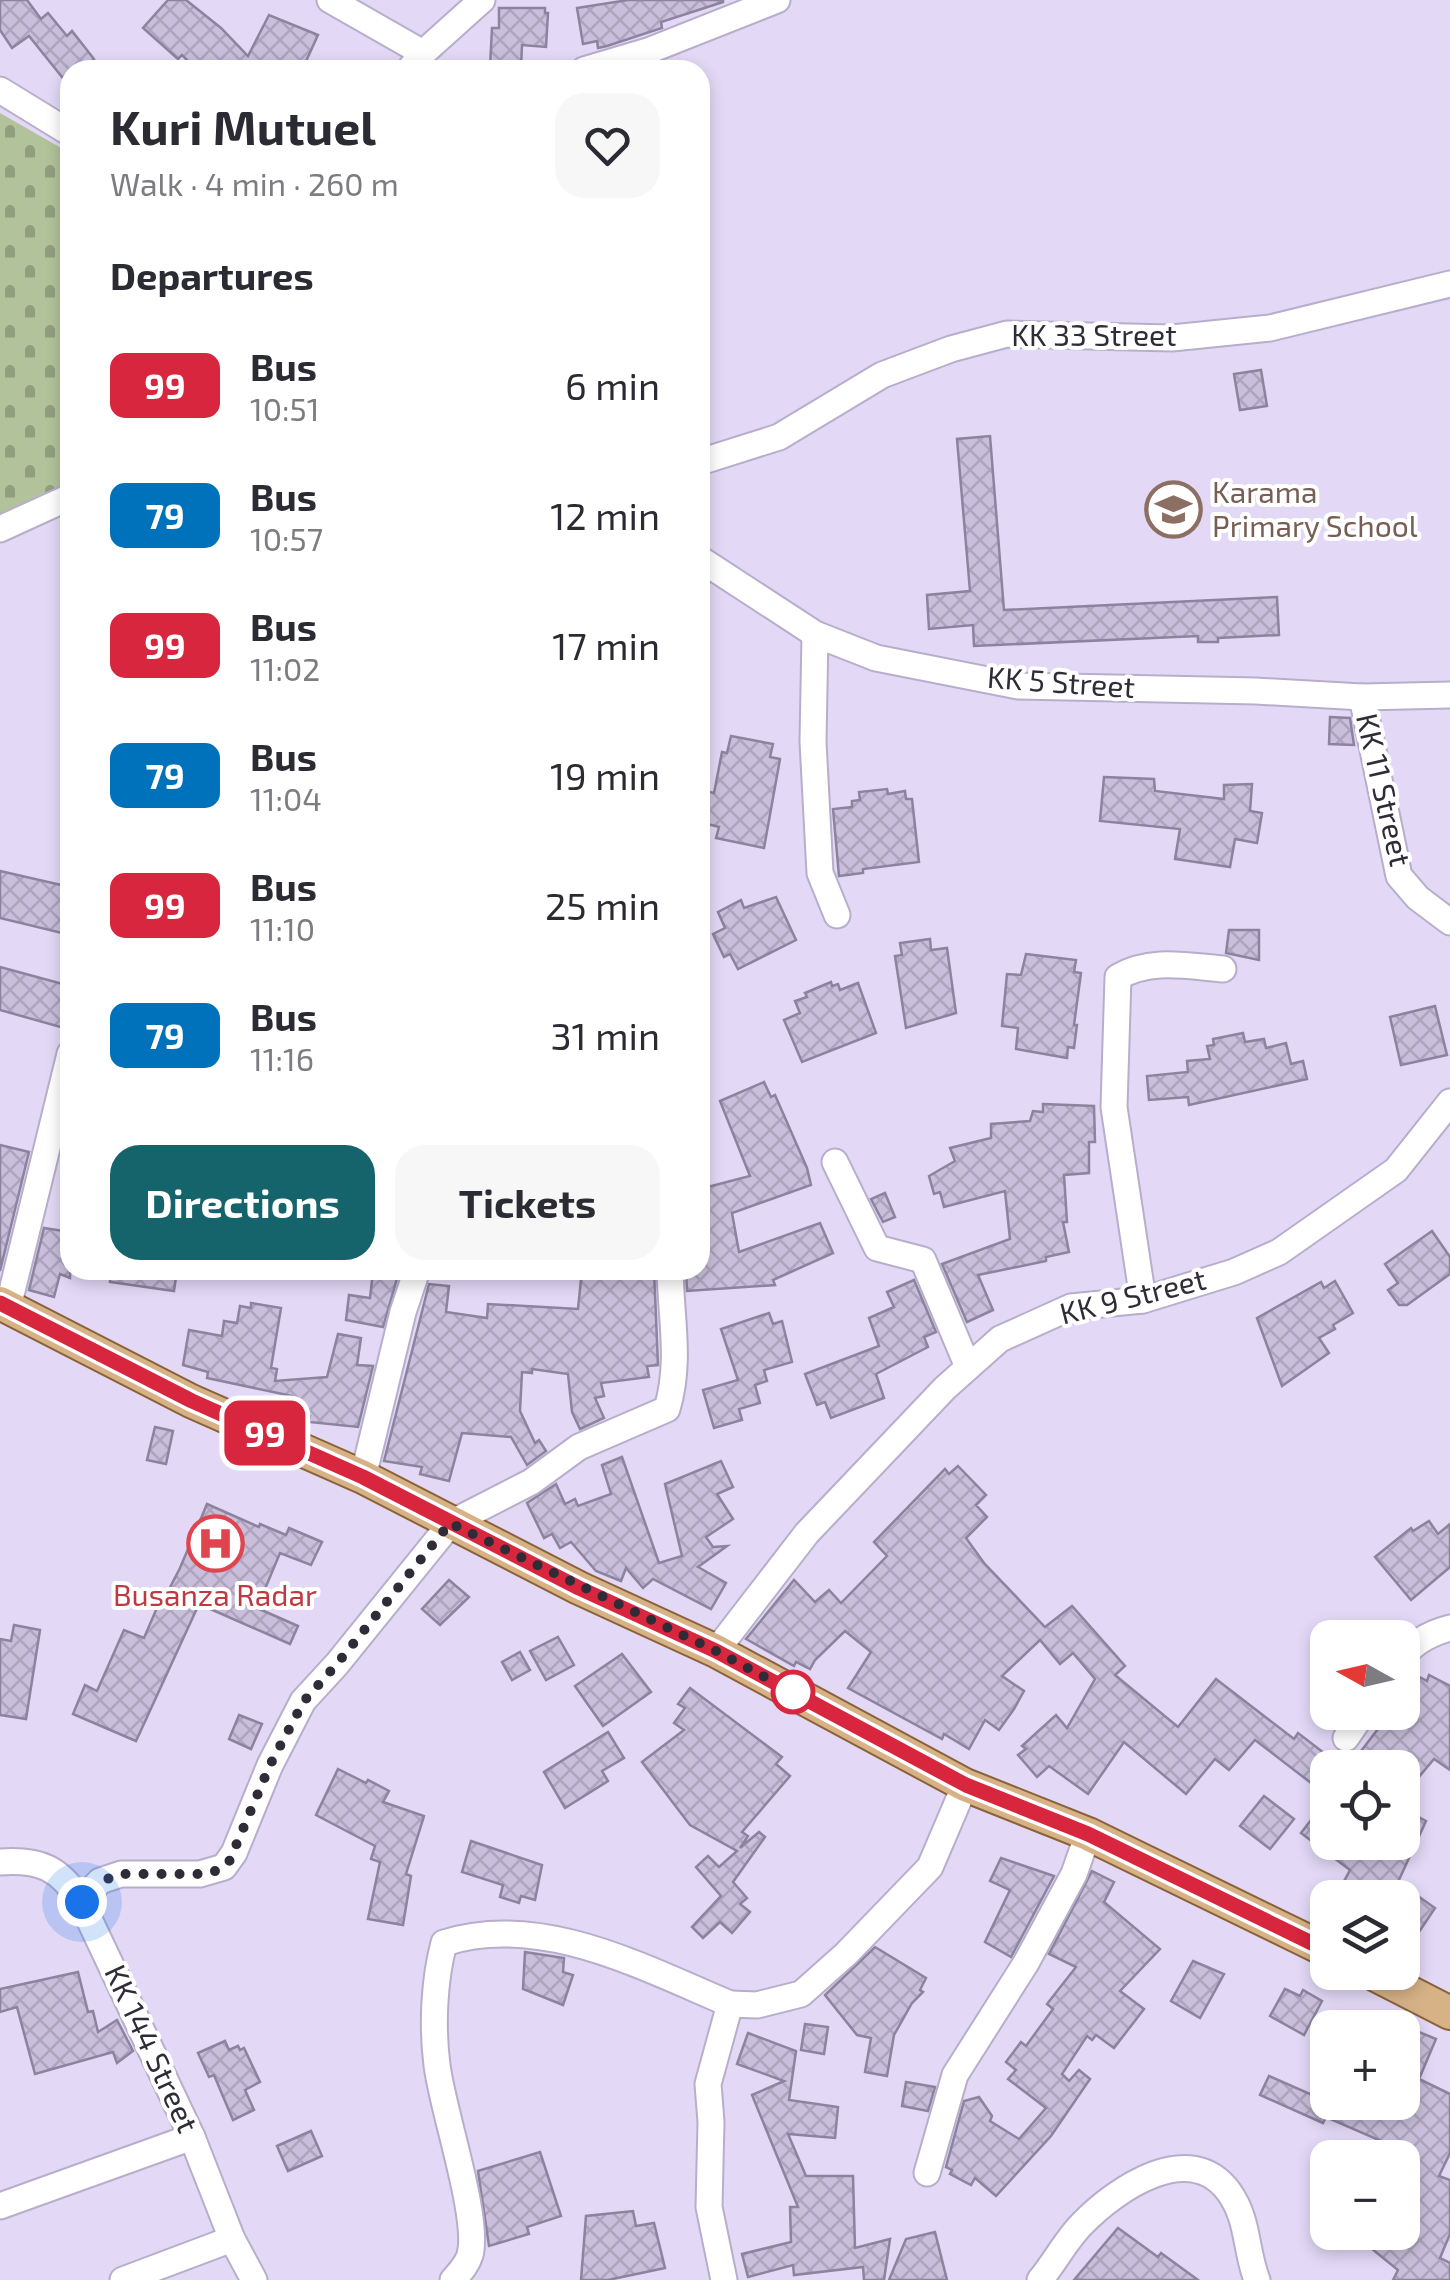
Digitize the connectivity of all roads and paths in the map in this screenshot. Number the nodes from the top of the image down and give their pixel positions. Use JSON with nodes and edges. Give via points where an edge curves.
{"nodes":[{"id":1,"x":330,"y":0,"type":"edge"},
{"id":2,"x":482,"y":0,"type":"edge"},
{"id":3,"x":777,"y":0,"type":"edge"},
{"id":4,"x":415,"y":60,"type":"edge"},
{"id":5,"x":417,"y":60,"type":"edge"},
{"id":6,"x":618,"y":60,"type":"edge"},
{"id":7,"x":0,"y":90,"type":"edge"},
{"id":8,"x":60,"y":127,"type":"edge"},
{"id":9,"x":1450,"y":284,"type":"edge"},
{"id":10,"x":710,"y":459,"type":"edge"},
{"id":11,"x":60,"y":502,"type":"edge"},
{"id":12,"x":0,"y":529,"type":"edge"},
{"id":13,"x":710,"y":566,"type":"edge"},
{"id":14,"x":815,"y":634,"type":"junction"},
{"id":15,"x":1450,"y":695,"type":"edge"},
{"id":16,"x":1362,"y":697,"type":"junction"},
{"id":17,"x":838,"y":915,"type":"dead end"},
{"id":18,"x":1450,"y":922,"type":"edge"},
{"id":19,"x":1222,"y":969,"type":"dead end"},
{"id":20,"x":60,"y":1092,"type":"edge"},
{"id":21,"x":1450,"y":1102,"type":"edge"},
{"id":22,"x":834,"y":1162,"type":"dead end"},
{"id":23,"x":413,"y":1280,"type":"edge"},
{"id":24,"x":671,"y":1280,"type":"edge"},
{"id":25,"x":1143,"y":1300,"type":"junction"},
{"id":26,"x":4,"y":1305,"type":"edge"},
{"id":27,"x":968,"y":1367,"type":"junction"},
{"id":28,"x":363,"y":1477,"type":"junction"},
{"id":29,"x":450,"y":1523,"type":"junction"},
{"id":30,"x":1450,"y":1628,"type":"edge"},
{"id":31,"x":1420,"y":1641,"type":"edge"},
{"id":32,"x":716,"y":1651,"type":"junction"},
{"id":33,"x":1352,"y":1730,"type":"edge"},
{"id":34,"x":1346,"y":1738,"type":"dead end"},
{"id":35,"x":966,"y":1785,"type":"junction"},
{"id":36,"x":1088,"y":1834,"type":"junction"},
{"id":37,"x":0,"y":1862,"type":"edge"},
{"id":38,"x":82,"y":1902,"type":"junction"},
{"id":39,"x":1310,"y":1942,"type":"edge"},
{"id":40,"x":1405,"y":1990,"type":"edge"},
{"id":41,"x":730,"y":2004,"type":"junction"},
{"id":42,"x":1450,"y":2013,"type":"edge"},
{"id":43,"x":192,"y":2137,"type":"junction"},
{"id":44,"x":927,"y":2174,"type":"dead end"},
{"id":45,"x":0,"y":2206,"type":"edge"},
{"id":46,"x":232,"y":2239,"type":"junction"},
{"id":47,"x":124,"y":2280,"type":"edge"},
{"id":48,"x":254,"y":2280,"type":"edge"},
{"id":49,"x":453,"y":2280,"type":"edge"},
{"id":50,"x":724,"y":2280,"type":"edge"},
{"id":51,"x":1040,"y":2280,"type":"edge"},
{"id":52,"x":1257,"y":2280,"type":"edge"}],
"edges":[{"from":1,"to":4,"type":"street"},
{"from":2,"to":5,"type":"street"},
{"from":3,"to":6,"type":"street"},
{"from":7,"to":8,"type":"street"},
{"from":9,"to":10,"type":"street","name":"KK 33 Street","via":[[1270,328],[1172,338],[1007,334],[882,375],[779,437]]},
{"from":11,"to":12,"type":"street"},
{"from":13,"to":14,"type":"street","name":"KK 5 Street"},
{"from":14,"to":16,"type":"street","name":"KK 5 Street","via":[[876,658],[1018,686]]},
{"from":14,"to":17,"type":"street","via":[[820,873]]},
{"from":15,"to":16,"type":"street","name":"KK 5 Street"},
{"from":16,"to":18,"type":"street","name":"KK 11 Street","via":[[1399,876]]},
{"from":19,"to":25,"type":"street","via":[[1157,964],[1118,977],[1114,1108]]},
{"from":20,"to":26,"type":"street"},
{"from":21,"to":25,"type":"street","name":"KK 9 Street","via":[[1396,1170],[1279,1252]]},
{"from":22,"to":27,"type":"street","via":[[876,1248],[923,1260]]},
{"from":23,"to":28,"type":"street"},
{"from":24,"to":29,"type":"street","via":[[677,1345],[667,1409],[580,1447],[531,1482]]},
{"from":25,"to":27,"type":"street","name":"KK 9 Street","via":[[1072,1307],[1000,1339]]},
{"from":26,"to":28,"type":"main road","via":[[192,1401]]},
{"from":27,"to":32,"type":"street","name":"KK 9 Street","via":[[807,1533]]},
{"from":28,"to":29,"type":"main road"},
{"from":29,"to":32,"type":"main road"},
{"from":29,"to":38,"type":"street","via":[[304,1701],[229,1862],[212,1873],[109,1876]]},
{"from":30,"to":31,"type":"street"},
{"from":32,"to":35,"type":"main road"},
{"from":33,"to":34,"type":"street"},
{"from":35,"to":36,"type":"main road"},
{"from":35,"to":41,"type":"street","via":[[930,1867],[846,1954],[801,1994]]},
{"from":36,"to":39,"type":"main road"},
{"from":36,"to":44,"type":"street","via":[[1026,1964],[955,2075]]},
{"from":37,"to":38,"type":"street","via":[[28,1860],[52,1870]]},
{"from":38,"to":43,"type":"street","name":"KK 144 Street"},
{"from":40,"to":42,"type":"main road"},
{"from":41,"to":49,"type":"street","via":[[544,1936],[444,1942],[437,1968],[436,2064],[471,2252]]},
{"from":41,"to":50,"type":"street","via":[[708,2084],[709,2207]]},
{"from":43,"to":45,"type":"street"},
{"from":43,"to":46,"type":"street","name":"KK 144 Street"},
{"from":46,"to":47,"type":"street"},
{"from":46,"to":48,"type":"street","name":"KK 144 Street"},
{"from":51,"to":52,"type":"street","via":[[1079,2226],[1109,2199],[1172,2169],[1218,2178],[1231,2194],[1246,2223]]}]}
